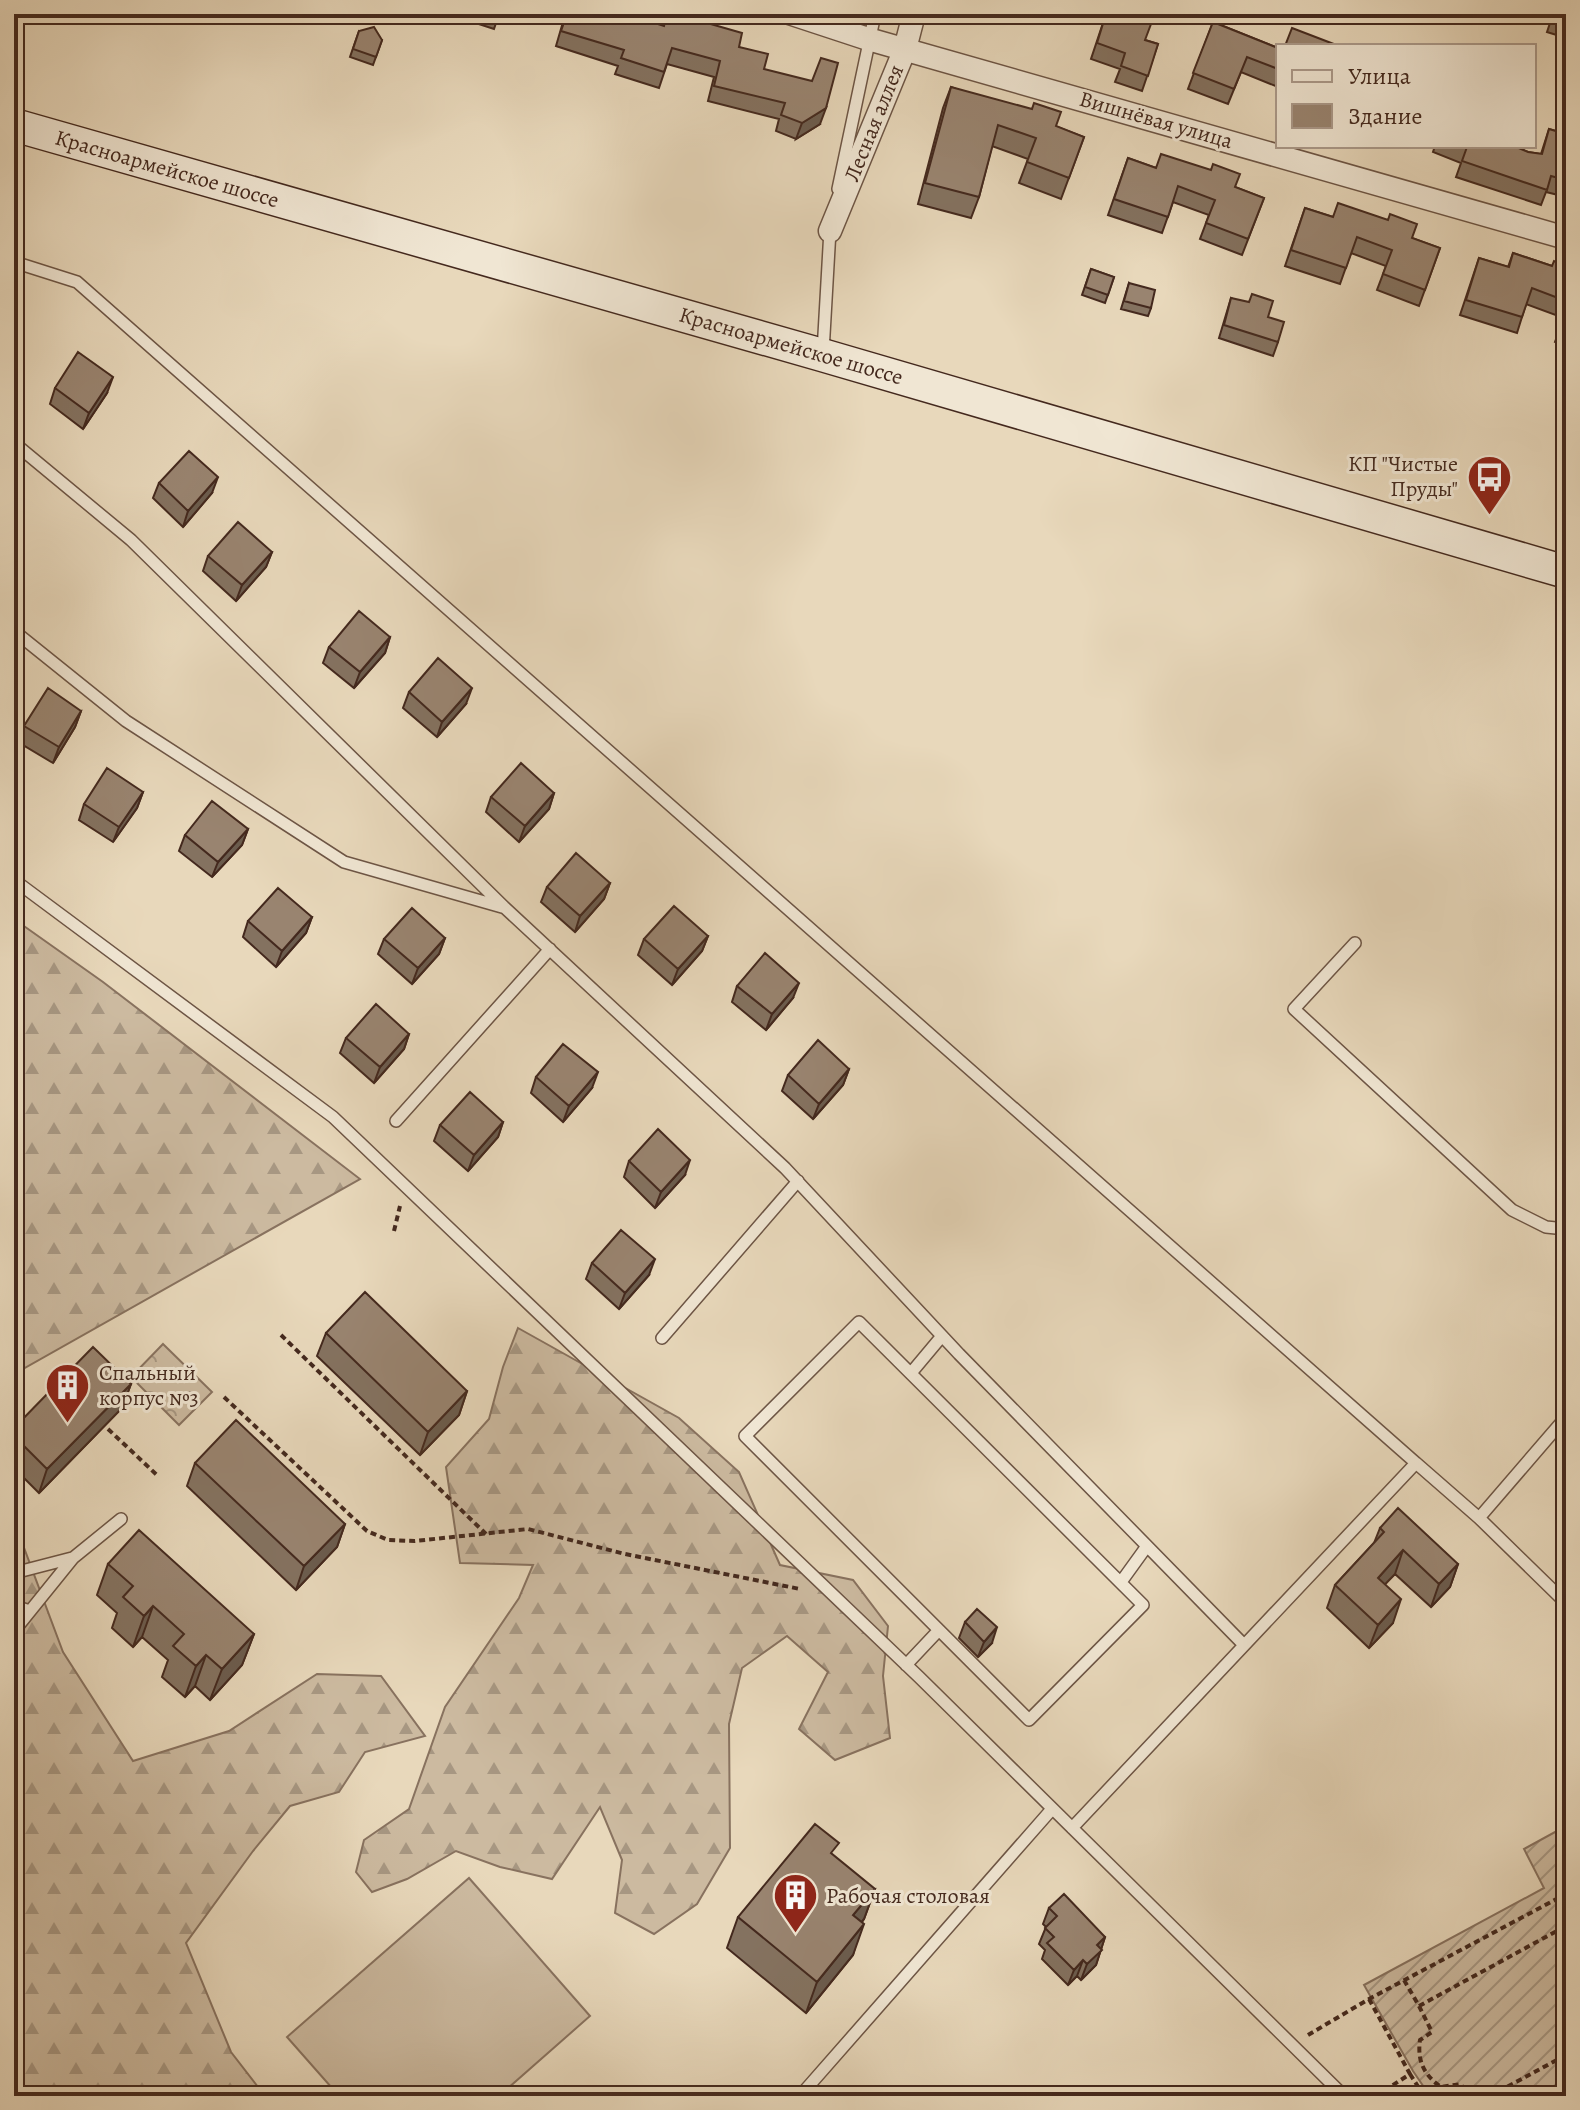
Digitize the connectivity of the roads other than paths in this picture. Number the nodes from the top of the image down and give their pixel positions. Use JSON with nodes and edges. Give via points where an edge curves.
{"nodes":[{"id":1,"x":792,"y":14,"type":"edge"},
{"id":2,"x":875,"y":14,"type":"edge"},
{"id":3,"x":914,"y":14,"type":"edge"},
{"id":4,"x":868,"y":39,"type":"junction"},
{"id":5,"x":905,"y":49,"type":"junction"},
{"id":6,"x":14,"y":125,"type":"edge"},
{"id":7,"x":830,"y":231,"type":"junction"},
{"id":8,"x":1566,"y":238,"type":"edge"},
{"id":9,"x":14,"y":262,"type":"edge"},
{"id":10,"x":822,"y":355,"type":"junction"},
{"id":11,"x":14,"y":443,"type":"edge"},
{"id":12,"x":1566,"y":572,"type":"edge"},
{"id":13,"x":14,"y":631,"type":"edge"},
{"id":14,"x":14,"y":880,"type":"edge"},
{"id":15,"x":504,"y":907,"type":"junction"},
{"id":16,"x":1355,"y":943,"type":"dead end"},
{"id":17,"x":550,"y":949,"type":"junction"},
{"id":18,"x":396,"y":1121,"type":"dead end"},
{"id":19,"x":798,"y":1181,"type":"junction"},
{"id":20,"x":1566,"y":1229,"type":"edge"},
{"id":21,"x":942,"y":1336,"type":"junction"},
{"id":22,"x":662,"y":1338,"type":"dead end"},
{"id":23,"x":911,"y":1373,"type":"junction"},
{"id":24,"x":1566,"y":1417,"type":"edge"},
{"id":25,"x":1416,"y":1463,"type":"junction"},
{"id":26,"x":1479,"y":1518,"type":"junction"},
{"id":27,"x":121,"y":1519,"type":"dead end"},
{"id":28,"x":1147,"y":1546,"type":"junction"},
{"id":29,"x":73,"y":1558,"type":"junction"},
{"id":30,"x":14,"y":1573,"type":"edge"},
{"id":31,"x":1121,"y":1582,"type":"junction"},
{"id":32,"x":1566,"y":1603,"type":"edge"},
{"id":33,"x":14,"y":1606,"type":"edge"},
{"id":34,"x":30,"y":1611,"type":"junction"},
{"id":35,"x":939,"y":1630,"type":"junction"},
{"id":36,"x":14,"y":1631,"type":"edge"},
{"id":37,"x":1244,"y":1645,"type":"junction"},
{"id":38,"x":906,"y":1665,"type":"junction"},
{"id":39,"x":1052,"y":1809,"type":"junction"},
{"id":40,"x":1072,"y":1828,"type":"junction"},
{"id":41,"x":800,"y":2096,"type":"edge"},
{"id":42,"x":1344,"y":2096,"type":"edge"}],
"edges":[{"from":1,"to":4,"type":"street","name":"Вишнёвая улица"},
{"from":2,"to":4,"type":"lane"},
{"from":3,"to":5,"type":"street","name":"Лесная аллея"},
{"from":4,"to":5,"type":"street","name":"Вишнёвая улица"},
{"from":4,"to":7,"type":"lane"},
{"from":5,"to":7,"type":"street","name":"Лесная аллея"},
{"from":5,"to":8,"type":"street","name":"Вишнёвая улица"},
{"from":6,"to":10,"type":"main road","name":"Красноармейское шоссе"},
{"from":7,"to":10,"type":"lane"},
{"from":9,"to":25,"type":"lane","via":[[77,282]]},
{"from":10,"to":12,"type":"main road","name":"Красноармейское шоссе"},
{"from":11,"to":15,"type":"lane","via":[[131,540]]},
{"from":13,"to":15,"type":"lane","via":[[126,721],[344,862]]},
{"from":14,"to":38,"type":"lane","via":[[333,1117]]},
{"from":15,"to":17,"type":"lane"},
{"from":16,"to":20,"type":"lane","via":[[1294,1009],[1512,1210],[1546,1227]]},
{"from":17,"to":18,"type":"lane"},
{"from":17,"to":19,"type":"lane"},
{"from":19,"to":21,"type":"lane"},
{"from":19,"to":22,"type":"lane"},
{"from":21,"to":23,"type":"lane"},
{"from":21,"to":28,"type":"lane"},
{"from":23,"to":31,"type":"lane"},
{"from":23,"to":35,"type":"lane","via":[[859,1322],[745,1436]]},
{"from":24,"to":26,"type":"lane"},
{"from":25,"to":26,"type":"lane"},
{"from":25,"to":37,"type":"lane"},
{"from":26,"to":32,"type":"lane"},
{"from":27,"to":29,"type":"lane"},
{"from":28,"to":31,"type":"lane"},
{"from":28,"to":37,"type":"lane"},
{"from":29,"to":30,"type":"lane"},
{"from":29,"to":34,"type":"lane"},
{"from":31,"to":35,"type":"lane","via":[[1143,1605],[1029,1720]]},
{"from":33,"to":34,"type":"lane"},
{"from":34,"to":36,"type":"lane"},
{"from":35,"to":38,"type":"lane"},
{"from":37,"to":40,"type":"lane"},
{"from":38,"to":39,"type":"lane"},
{"from":39,"to":40,"type":"lane"},
{"from":39,"to":41,"type":"lane"},
{"from":40,"to":42,"type":"lane"}]}
